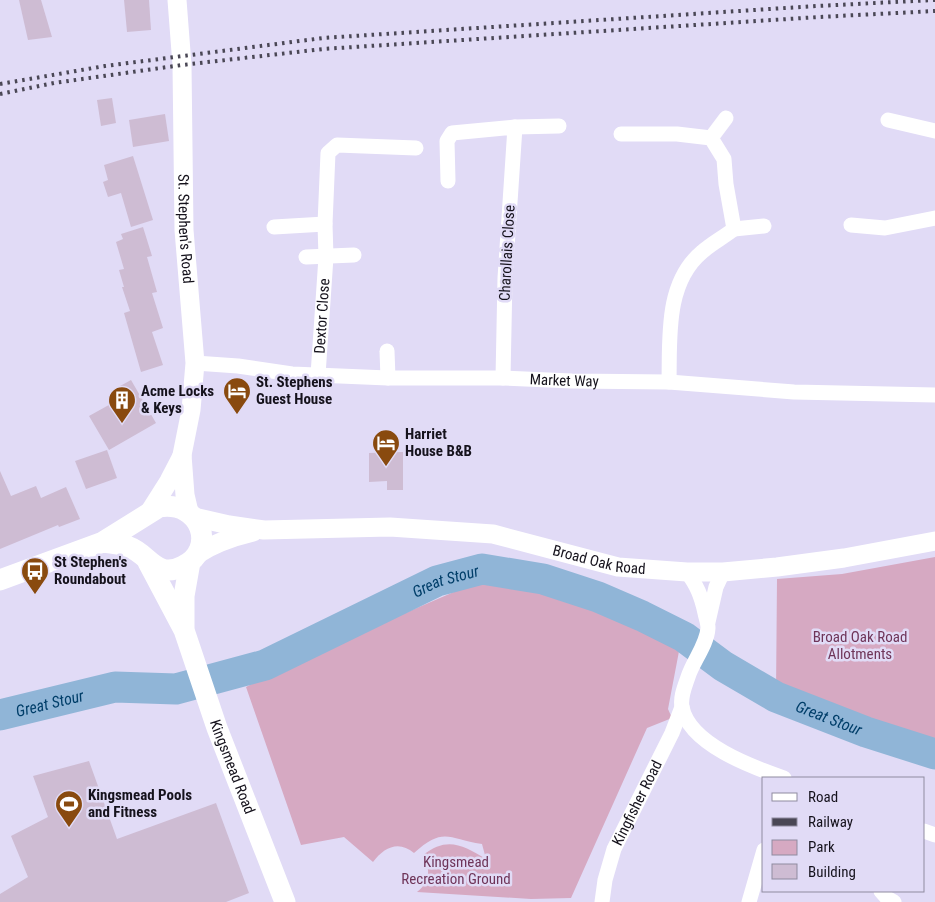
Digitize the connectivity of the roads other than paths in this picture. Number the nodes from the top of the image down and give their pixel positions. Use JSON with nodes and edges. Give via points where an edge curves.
{"nodes":[{"id":1,"x":177,"y":0,"type":"edge"},
{"id":2,"x":726,"y":118,"type":"dead end"},
{"id":3,"x":888,"y":120,"type":"dead end"},
{"id":4,"x":559,"y":126,"type":"dead end"},
{"id":5,"x":515,"y":128,"type":"junction"},
{"id":6,"x":935,"y":131,"type":"edge"},
{"id":7,"x":621,"y":134,"type":"dead end"},
{"id":8,"x":711,"y":138,"type":"junction"},
{"id":9,"x":416,"y":148,"type":"dead end"},
{"id":10,"x":448,"y":182,"type":"dead end"},
{"id":11,"x":935,"y":218,"type":"edge"},
{"id":12,"x":324,"y":224,"type":"junction"},
{"id":13,"x":851,"y":225,"type":"dead end"},
{"id":14,"x":764,"y":226,"type":"dead end"},
{"id":15,"x":274,"y":227,"type":"dead end"},
{"id":16,"x":734,"y":229,"type":"junction"},
{"id":17,"x":354,"y":255,"type":"dead end"},
{"id":18,"x":306,"y":257,"type":"dead end"},
{"id":19,"x":326,"y":257,"type":"junction"},
{"id":20,"x":387,"y":351,"type":"dead end"},
{"id":21,"x":195,"y":363,"type":"junction"},
{"id":22,"x":318,"y":375,"type":"junction"},
{"id":23,"x":388,"y":378,"type":"junction"},
{"id":24,"x":503,"y":378,"type":"junction"},
{"id":25,"x":669,"y":382,"type":"junction"},
{"id":26,"x":935,"y":395,"type":"edge"},
{"id":27,"x":182,"y":455,"type":"junction"},
{"id":28,"x":148,"y":514,"type":"junction"},
{"id":29,"x":191,"y":514,"type":"junction"},
{"id":30,"x":264,"y":530,"type":"junction"},
{"id":31,"x":935,"y":541,"type":"edge"},
{"id":32,"x":103,"y":542,"type":"junction"},
{"id":33,"x":193,"y":558,"type":"junction"},
{"id":34,"x":145,"y":559,"type":"junction"},
{"id":35,"x":687,"y":572,"type":"junction"},
{"id":36,"x":723,"y":572,"type":"junction"},
{"id":37,"x":0,"y":580,"type":"edge"},
{"id":38,"x":707,"y":626,"type":"junction"},
{"id":39,"x":184,"y":630,"type":"junction"},
{"id":40,"x":682,"y":706,"type":"junction"},
{"id":41,"x":779,"y":777,"type":"edge"},
{"id":42,"x":762,"y":857,"type":"edge"},
{"id":43,"x":882,"y":892,"type":"edge"},
{"id":44,"x":285,"y":902,"type":"edge"},
{"id":45,"x":602,"y":902,"type":"edge"},
{"id":46,"x":750,"y":902,"type":"edge"},
{"id":47,"x":894,"y":902,"type":"edge"}],
"edges":[{"from":1,"to":21,"type":"street","name":"St. Stephen's Road","via":[[182,65],[184,230]]},
{"from":2,"to":8,"type":"street"},
{"from":3,"to":6,"type":"street"},
{"from":4,"to":5,"type":"street"},
{"from":5,"to":10,"type":"street","via":[[452,133],[447,141]]},
{"from":5,"to":24,"type":"street","name":"Charollais Close","via":[[505,278]]},
{"from":7,"to":8,"type":"street"},
{"from":8,"to":16,"type":"street","via":[[724,159]]},
{"from":9,"to":12,"type":"street","name":"Dextor Close","via":[[337,145],[328,153]]},
{"from":11,"to":13,"type":"street","via":[[885,228]]},
{"from":12,"to":15,"type":"street"},
{"from":12,"to":19,"type":"street","name":"Dextor Close"},
{"from":14,"to":16,"type":"street"},
{"from":16,"to":25,"type":"street","via":[[701,252],[683,276],[671,310]]},
{"from":17,"to":19,"type":"street","name":"Dextor Close"},
{"from":18,"to":19,"type":"street","name":"Dextor Close"},
{"from":19,"to":22,"type":"street","name":"Dextor Close"},
{"from":20,"to":23,"type":"street"},
{"from":21,"to":22,"type":"street","name":"Market Way"},
{"from":21,"to":27,"type":"street","name":"St. Stephen's Road","via":[[191,410]]},
{"from":22,"to":23,"type":"street","name":"Market Way"},
{"from":23,"to":24,"type":"street","name":"Market Way"},
{"from":24,"to":25,"type":"street","name":"Market Way"},
{"from":25,"to":26,"type":"street","name":"Market Way","via":[[794,392]]},
{"from":27,"to":28,"type":"street","name":"St. Stephen's Road"},
{"from":27,"to":29,"type":"street","name":"St. Stephen's Road","via":[[185,495]]},
{"from":28,"to":29,"type":"main road","name":"St. Stephen's Road","via":[[170,505]]},
{"from":28,"to":32,"type":"main road","name":"St. Stephen's Road"},
{"from":28,"to":34,"type":"main road","name":"St. Stephen's Road","via":[[137,536]]},
{"from":29,"to":30,"type":"street","name":"Broad Oak Road","via":[[229,525]]},
{"from":29,"to":33,"type":"main road","name":"St. Stephen's Road","via":[[201,531],[201,540]]},
{"from":30,"to":33,"type":"street","name":"Broad Oak Road","via":[[210,545]]},
{"from":30,"to":35,"type":"street","name":"Broad Oak Road","via":[[390,527],[493,534],[618,567]]},
{"from":31,"to":36,"type":"street","name":"Broad Oak Road","via":[[844,558]]},
{"from":32,"to":34,"type":"main road","via":[[131,548]]},
{"from":32,"to":37,"type":"main road","name":"St. Stephen's Road"},
{"from":33,"to":34,"type":"main road","via":[[182,567],[164,569]]},
{"from":33,"to":39,"type":"main road","name":"Kingsmead Road","via":[[184,596]]},
{"from":34,"to":39,"type":"main road","name":"Kingsmead Road"},
{"from":35,"to":36,"type":"street","name":"Broad Oak Road"},
{"from":35,"to":38,"type":"street","via":[[699,589]]},
{"from":36,"to":38,"type":"street","name":"Kingfisher Road"},
{"from":38,"to":40,"type":"street","name":"Kingfisher Road","via":[[688,676]]},
{"from":39,"to":44,"type":"main road","name":"Kingsmead Road"},
{"from":40,"to":41,"type":"street","via":[[687,720],[702,738],[723,752]]},
{"from":40,"to":45,"type":"street","name":"Kingfisher Road","via":[[672,733],[614,849]]},
{"from":42,"to":46,"type":"street"},
{"from":43,"to":47,"type":"street"}]}
